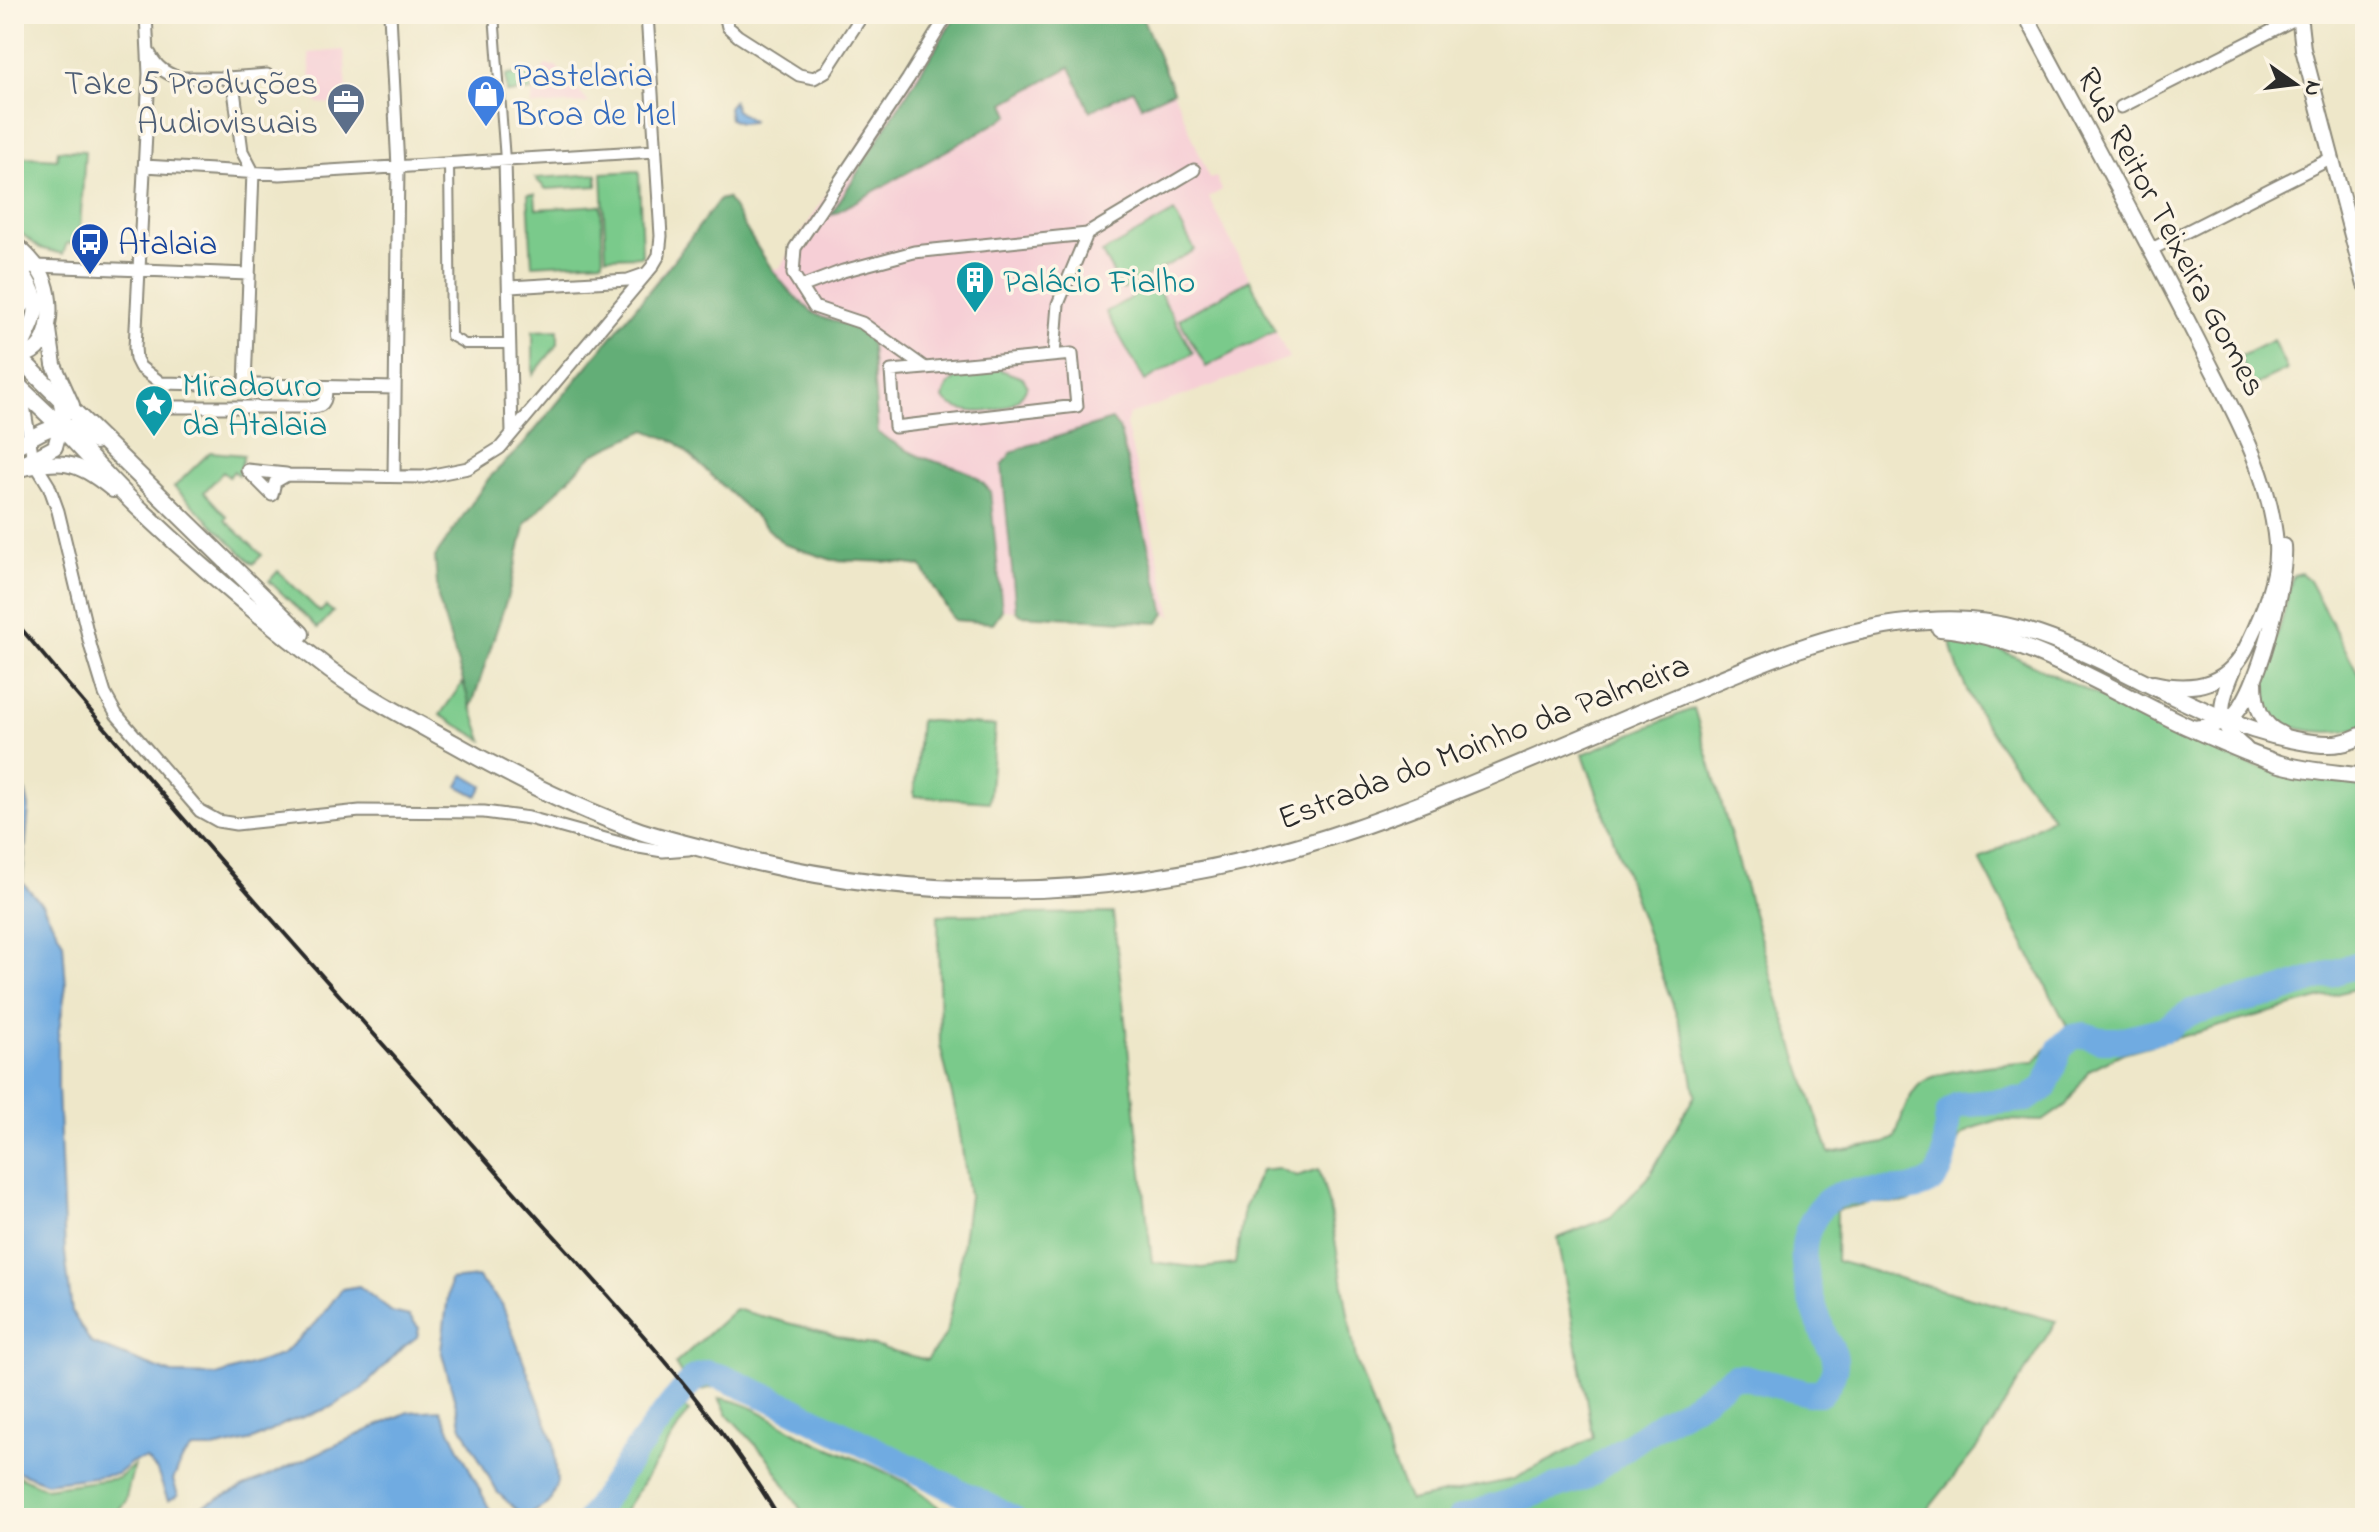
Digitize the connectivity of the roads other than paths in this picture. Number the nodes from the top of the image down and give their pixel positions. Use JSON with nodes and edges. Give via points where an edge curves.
{"nodes":[{"id":1,"x":390,"y":14,"type":"edge"},
{"id":2,"x":494,"y":14,"type":"edge"},
{"id":3,"x":647,"y":14,"type":"edge"},
{"id":4,"x":725,"y":14,"type":"edge"},
{"id":5,"x":863,"y":14,"type":"edge"},
{"id":6,"x":948,"y":14,"type":"edge"},
{"id":7,"x":2025,"y":14,"type":"edge"},
{"id":8,"x":147,"y":15,"type":"edge"},
{"id":9,"x":2299,"y":16,"type":"edge"},
{"id":10,"x":149,"y":51,"type":"junction"},
{"id":11,"x":267,"y":75,"type":"dead end"},
{"id":12,"x":179,"y":78,"type":"junction"},
{"id":13,"x":227,"y":78,"type":"junction"},
{"id":14,"x":148,"y":90,"type":"junction"},
{"id":15,"x":2121,"y":107,"type":"dead end"},
{"id":16,"x":655,"y":151,"type":"junction"},
{"id":17,"x":2330,"y":159,"type":"junction"},
{"id":18,"x":505,"y":160,"type":"junction"},
{"id":19,"x":449,"y":164,"type":"junction"},
{"id":20,"x":144,"y":166,"type":"junction"},
{"id":21,"x":398,"y":167,"type":"junction"},
{"id":22,"x":1194,"y":170,"type":"dead end"},
{"id":23,"x":253,"y":172,"type":"junction"},
{"id":24,"x":1087,"y":234,"type":"junction"},
{"id":25,"x":14,"y":243,"type":"edge"},
{"id":26,"x":2150,"y":250,"type":"junction"},
{"id":27,"x":36,"y":266,"type":"junction"},
{"id":28,"x":21,"y":271,"type":"edge"},
{"id":29,"x":138,"y":271,"type":"junction"},
{"id":30,"x":646,"y":273,"type":"junction"},
{"id":31,"x":249,"y":274,"type":"junction"},
{"id":32,"x":614,"y":280,"type":"junction"},
{"id":33,"x":2365,"y":285,"type":"edge"},
{"id":34,"x":510,"y":287,"type":"junction"},
{"id":35,"x":801,"y":287,"type":"junction"},
{"id":36,"x":624,"y":300,"type":"junction"},
{"id":37,"x":49,"y":307,"type":"junction"},
{"id":38,"x":14,"y":317,"type":"edge"},
{"id":39,"x":510,"y":344,"type":"junction"},
{"id":40,"x":15,"y":355,"type":"edge"},
{"id":41,"x":1054,"y":355,"type":"junction"},
{"id":42,"x":925,"y":368,"type":"junction"},
{"id":43,"x":57,"y":374,"type":"junction"},
{"id":44,"x":161,"y":383,"type":"junction"},
{"id":45,"x":17,"y":385,"type":"edge"},
{"id":46,"x":245,"y":385,"type":"junction"},
{"id":47,"x":326,"y":387,"type":"junction"},
{"id":48,"x":395,"y":388,"type":"junction"},
{"id":49,"x":60,"y":397,"type":"junction"},
{"id":50,"x":61,"y":427,"type":"junction"},
{"id":51,"x":90,"y":427,"type":"junction"},
{"id":52,"x":512,"y":432,"type":"junction"},
{"id":53,"x":2244,"y":434,"type":"junction"},
{"id":54,"x":30,"y":438,"type":"junction"},
{"id":55,"x":14,"y":448,"type":"edge"},
{"id":56,"x":39,"y":464,"type":"junction"},
{"id":57,"x":14,"y":469,"type":"edge"},
{"id":58,"x":287,"y":475,"type":"junction"},
{"id":59,"x":394,"y":476,"type":"junction"},
{"id":60,"x":179,"y":544,"type":"junction"},
{"id":61,"x":220,"y":555,"type":"junction"},
{"id":62,"x":1893,"y":624,"type":"junction"},
{"id":63,"x":2234,"y":668,"type":"junction"},
{"id":64,"x":2255,"y":676,"type":"junction"},
{"id":65,"x":2142,"y":681,"type":"junction"},
{"id":66,"x":402,"y":715,"type":"junction"},
{"id":67,"x":2224,"y":720,"type":"junction"},
{"id":68,"x":2191,"y":728,"type":"junction"},
{"id":69,"x":2365,"y":734,"type":"edge"},
{"id":70,"x":2301,"y":742,"type":"junction"},
{"id":71,"x":2250,"y":752,"type":"junction"},
{"id":72,"x":2365,"y":777,"type":"edge"},
{"id":73,"x":701,"y":848,"type":"junction"}],
"edges":[{"from":1,"to":21,"type":"street"},
{"from":2,"to":18,"type":"street"},
{"from":3,"to":16,"type":"street"},
{"from":4,"to":5,"type":"street","via":[[728,27],[738,36],[810,78],[826,71]]},
{"from":6,"to":35,"type":"street","via":[[795,248],[793,274]]},
{"from":7,"to":26,"type":"street","name":"Rua Reitor Teixeira Gomes"},
{"from":8,"to":10,"type":"street"},
{"from":9,"to":15,"type":"street"},
{"from":9,"to":17,"type":"street"},
{"from":10,"to":12,"type":"street","via":[[160,69]]},
{"from":10,"to":14,"type":"street"},
{"from":11,"to":13,"type":"street"},
{"from":12,"to":13,"type":"street"},
{"from":12,"to":14,"type":"street","via":[[157,80]]},
{"from":13,"to":23,"type":"street","via":[[234,90],[242,151]]},
{"from":14,"to":20,"type":"street"},
{"from":16,"to":18,"type":"street"},
{"from":16,"to":30,"type":"street","via":[[661,243]]},
{"from":17,"to":26,"type":"street"},
{"from":17,"to":33,"type":"street"},
{"from":18,"to":19,"type":"street"},
{"from":18,"to":34,"type":"street"},
{"from":19,"to":21,"type":"street"},
{"from":19,"to":39,"type":"street","via":[[451,336],[465,344]]},
{"from":20,"to":23,"type":"street"},
{"from":20,"to":29,"type":"street"},
{"from":21,"to":23,"type":"street"},
{"from":21,"to":48,"type":"street"},
{"from":22,"to":24,"type":"street"},
{"from":23,"to":31,"type":"street"},
{"from":24,"to":35,"type":"street","via":[[914,252]]},
{"from":24,"to":41,"type":"street","via":[[1058,304]]},
{"from":25,"to":27,"type":"street"},
{"from":26,"to":53,"type":"street","name":"Rua Reitor Teixeira Gomes"},
{"from":27,"to":28,"type":"street"},
{"from":27,"to":29,"type":"street"},
{"from":27,"to":37,"type":"street"},
{"from":28,"to":38,"type":"street","via":[[24,306]]},
{"from":28,"to":40,"type":"street","via":[[36,301]]},
{"from":29,"to":31,"type":"street"},
{"from":29,"to":44,"type":"street","via":[[136,359]]},
{"from":30,"to":32,"type":"street"},
{"from":30,"to":36,"type":"street"},
{"from":31,"to":46,"type":"street"},
{"from":32,"to":34,"type":"street"},
{"from":32,"to":36,"type":"street"},
{"from":34,"to":39,"type":"street"},
{"from":35,"to":42,"type":"street","via":[[814,307],[862,323]]},
{"from":36,"to":52,"type":"street"},
{"from":37,"to":40,"type":"street","via":[[40,346],[30,355]]},
{"from":37,"to":43,"type":"street","via":[[49,346]]},
{"from":39,"to":52,"type":"street"},
{"from":40,"to":45,"type":"street"},
{"from":40,"to":49,"type":"main road","name":"Estrada do Moinho da Palmeira"},
{"from":41,"to":42,"type":"street"},
{"from":41,"to":42,"type":"street","via":[[1072,354],[1077,406],[895,427],[891,371]]},
{"from":43,"to":49,"type":"street"},
{"from":43,"to":51,"type":"street","via":[[69,402]]},
{"from":44,"to":46,"type":"street"},
{"from":44,"to":47,"type":"street","via":[[163,407],[314,407],[325,401]]},
{"from":45,"to":50,"type":"main road","name":"Estrada do Moinho da Palmeira"},
{"from":45,"to":54,"type":"street","via":[[26,401]]},
{"from":46,"to":47,"type":"street"},
{"from":47,"to":48,"type":"street"},
{"from":48,"to":59,"type":"street"},
{"from":49,"to":50,"type":"street"},
{"from":49,"to":51,"type":"main road","name":"Estrada do Moinho da Palmeira"},
{"from":50,"to":54,"type":"street"},
{"from":50,"to":56,"type":"street","via":[[55,447]]},
{"from":50,"to":60,"type":"main road","name":"Estrada do Moinho da Palmeira"},
{"from":50,"to":61,"type":"street","via":[[90,437],[160,508]]},
{"from":51,"to":61,"type":"main road","name":"Estrada do Moinho da Palmeira"},
{"from":52,"to":59,"type":"street","via":[[500,448],[468,468],[423,477]]},
{"from":53,"to":63,"type":"street","via":[[2271,504],[2276,547],[2261,617]]},
{"from":53,"to":64,"type":"street","via":[[2272,485],[2285,552],[2279,599]]},
{"from":54,"to":55,"type":"street"},
{"from":54,"to":56,"type":"street"},
{"from":56,"to":57,"type":"street"},
{"from":56,"to":60,"type":"street","via":[[89,471]]},
{"from":56,"to":73,"type":"street","via":[[58,511],[105,694],[116,714],[200,811],[218,821],[255,824],[360,811],[484,812],[663,851]]},
{"from":58,"to":58,"type":"street","via":[[247,470],[272,495],[275,482]]},
{"from":58,"to":59,"type":"street"},
{"from":60,"to":66,"type":"main road","name":"Estrada do Moinho da Palmeira","via":[[333,672]]},
{"from":61,"to":66,"type":"main road","name":"Estrada do Moinho da Palmeira","via":[[306,638]]},
{"from":62,"to":65,"type":"main road","name":"Estrada do Moinho da Palmeira","via":[[1949,618],[1998,623],[2083,652]]},
{"from":62,"to":68,"type":"main road","name":"Estrada do Moinho da Palmeira","via":[[2000,639]]},
{"from":62,"to":73,"type":"main road","name":"Estrada do Moinho da Palmeira","via":[[1822,639],[1756,664],[1360,827],[1209,869],[1021,891],[931,889],[791,870]]},
{"from":63,"to":65,"type":"street","via":[[2196,687]]},
{"from":63,"to":67,"type":"street","via":[[2220,710]]},
{"from":64,"to":67,"type":"street","via":[[2240,706]]},
{"from":64,"to":70,"type":"street","via":[[2255,702],[2263,719],[2275,731]]},
{"from":65,"to":67,"type":"main road","name":"Estrada do Moinho da Palmeira"},
{"from":66,"to":73,"type":"main road","name":"Estrada do Moinho da Palmeira","via":[[570,804]]},
{"from":67,"to":68,"type":"street"},
{"from":67,"to":70,"type":"main road","name":"Estrada do Moinho da Palmeira"},
{"from":67,"to":71,"type":"street","via":[[2234,740]]},
{"from":68,"to":71,"type":"main road","name":"Estrada do Moinho da Palmeira"},
{"from":69,"to":70,"type":"main road","name":"Estrada do Moinho da Palmeira","via":[[2338,744]]},
{"from":71,"to":72,"type":"main road","name":"Estrada do Moinho da Palmeira","via":[[2302,769]]}]}
